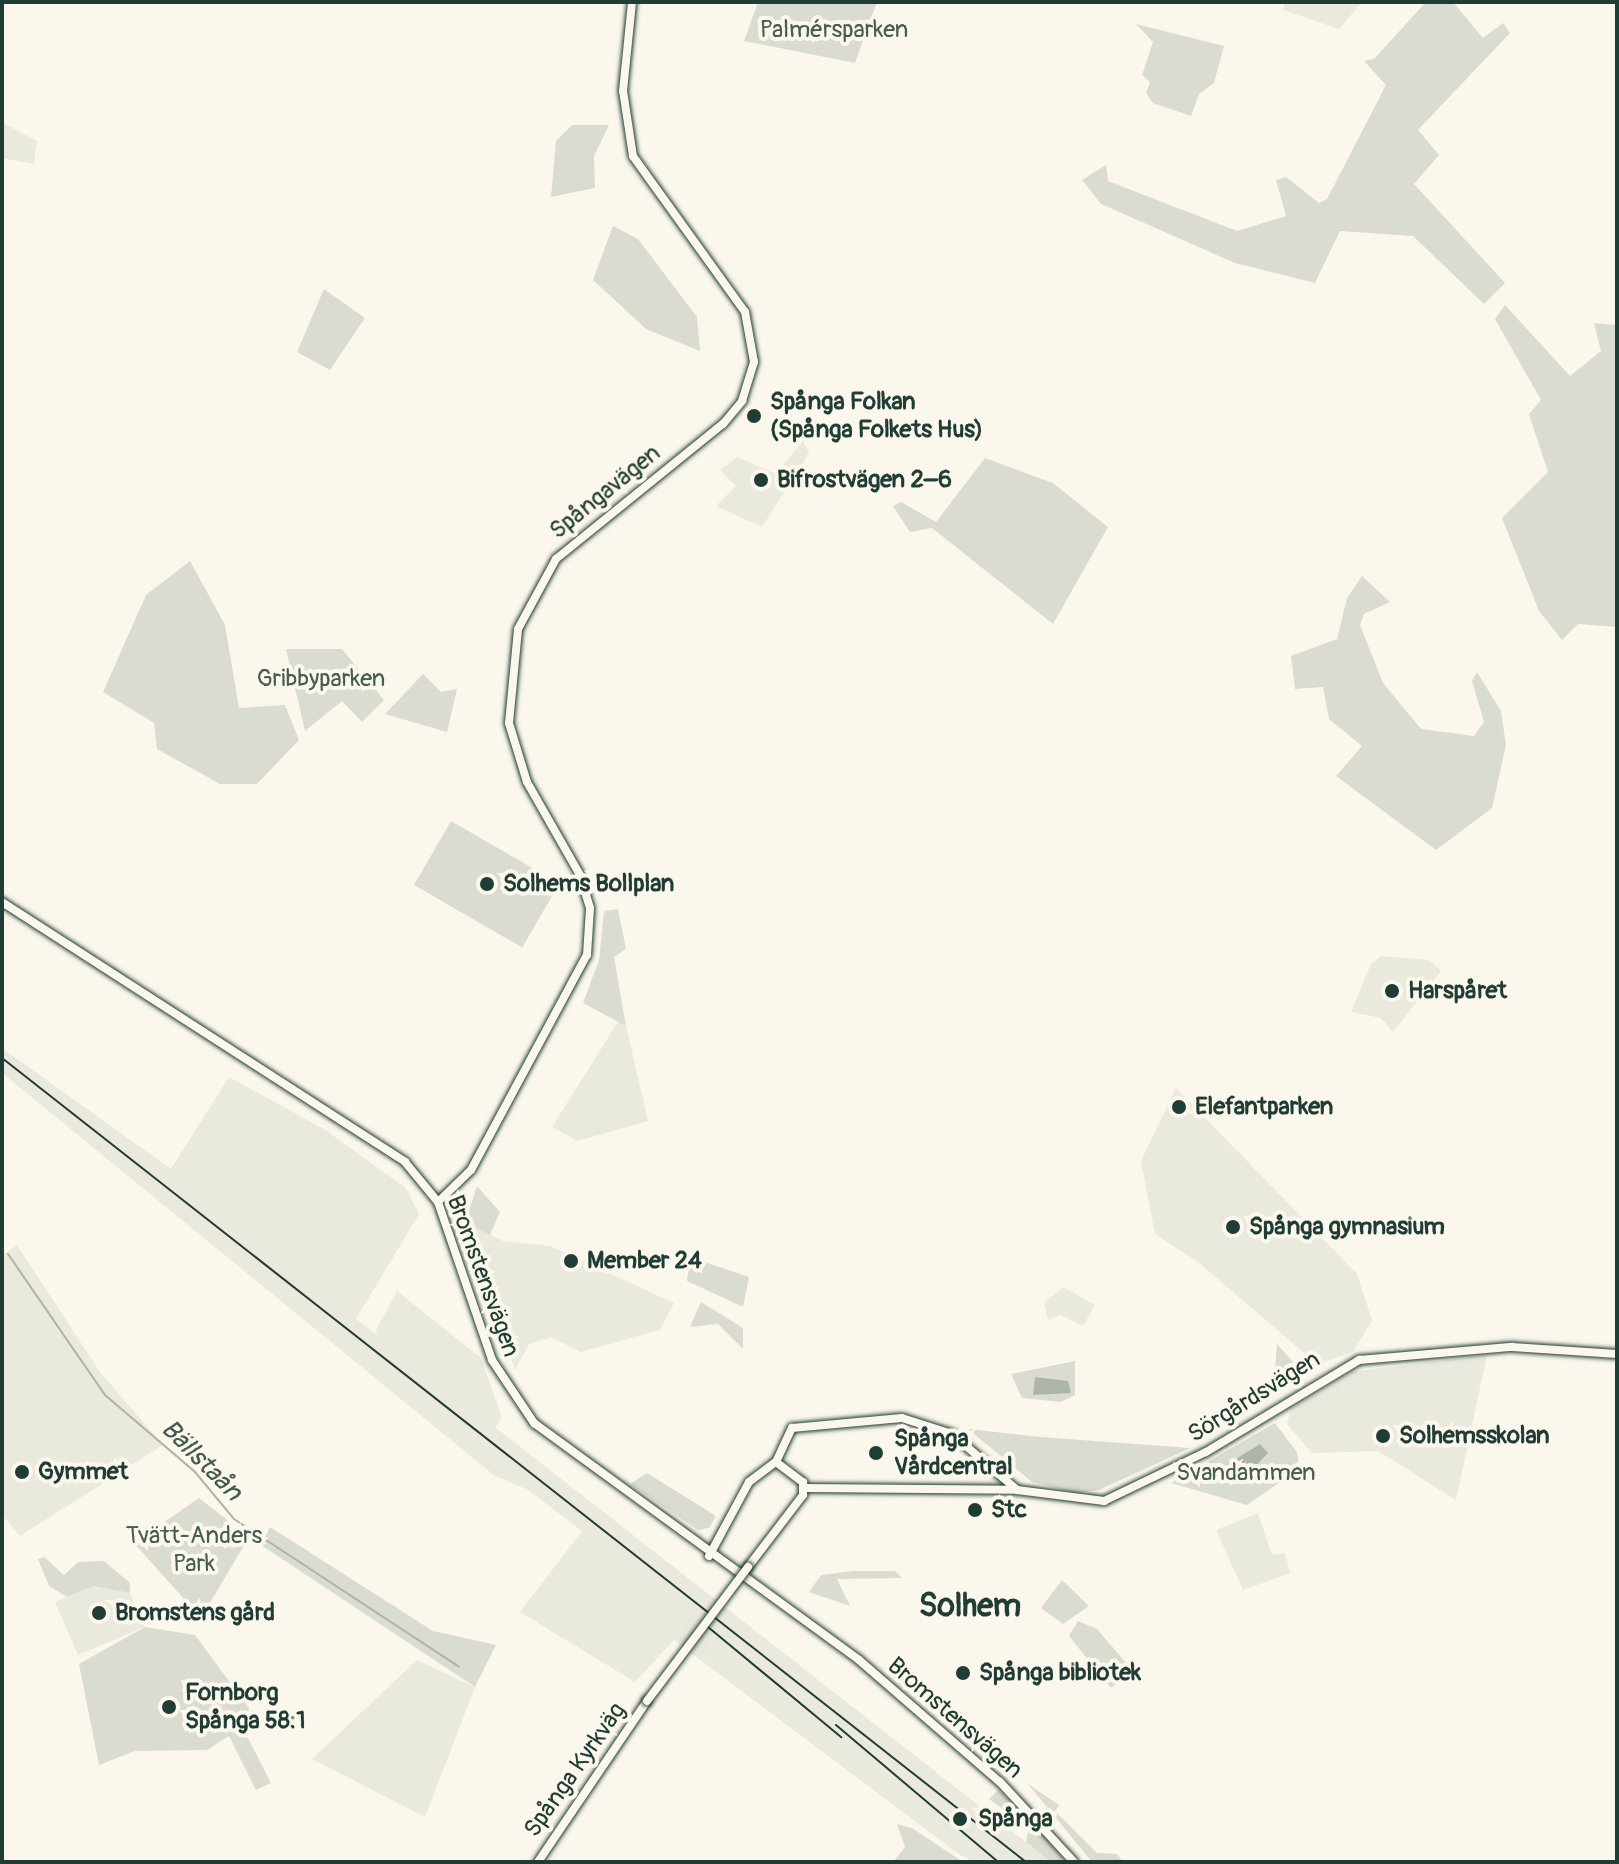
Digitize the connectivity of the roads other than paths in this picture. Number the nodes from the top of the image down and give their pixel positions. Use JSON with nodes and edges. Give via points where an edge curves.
{"nodes":[{"id":1,"x":632,"y":2,"type":"edge"},
{"id":2,"x":2,"y":902,"type":"edge"},
{"id":3,"x":438,"y":1202,"type":"junction"},
{"id":4,"x":1617,"y":1354,"type":"edge"},
{"id":5,"x":776,"y":1462,"type":"junction"},
{"id":6,"x":805,"y":1488,"type":"junction"},
{"id":7,"x":1017,"y":1490,"type":"junction"},
{"id":8,"x":709,"y":1556,"type":"junction"},
{"id":9,"x":538,"y":1862,"type":"edge"},
{"id":10,"x":1074,"y":1862,"type":"edge"}],
"edges":[{"from":1,"to":3,"type":"street","name":"Spångavägen","via":[[623,91],[633,156],[745,312],[754,362],[742,401],[723,424],[556,559],[518,629],[509,723],[527,782],[580,875],[590,908],[587,955],[471,1170]]},
{"from":2,"to":3,"type":"street","name":"Bromstensvägen","via":[[158,1008],[385,1146]]},
{"from":3,"to":8,"type":"street","name":"Bromstensvägen","via":[[488,1350],[517,1403],[565,1451]]},
{"from":4,"to":7,"type":"street","name":"Sörgårdsvägen","via":[[1512,1347],[1359,1360],[1206,1452],[1104,1501]]},
{"from":5,"to":6,"type":"street"},
{"from":5,"to":7,"type":"street","via":[[792,1428],[902,1418],[952,1434]]},
{"from":5,"to":8,"type":"street","via":[[757,1471]]},
{"from":6,"to":7,"type":"street","name":"Sörgårdsvägen"},
{"from":6,"to":9,"type":"street","name":"Spånga Kyrkväg","bridge":true,"via":[[647,1701]]},
{"from":8,"to":10,"type":"street","name":"Bromstensvägen","via":[[859,1660],[1000,1782]]}]}
